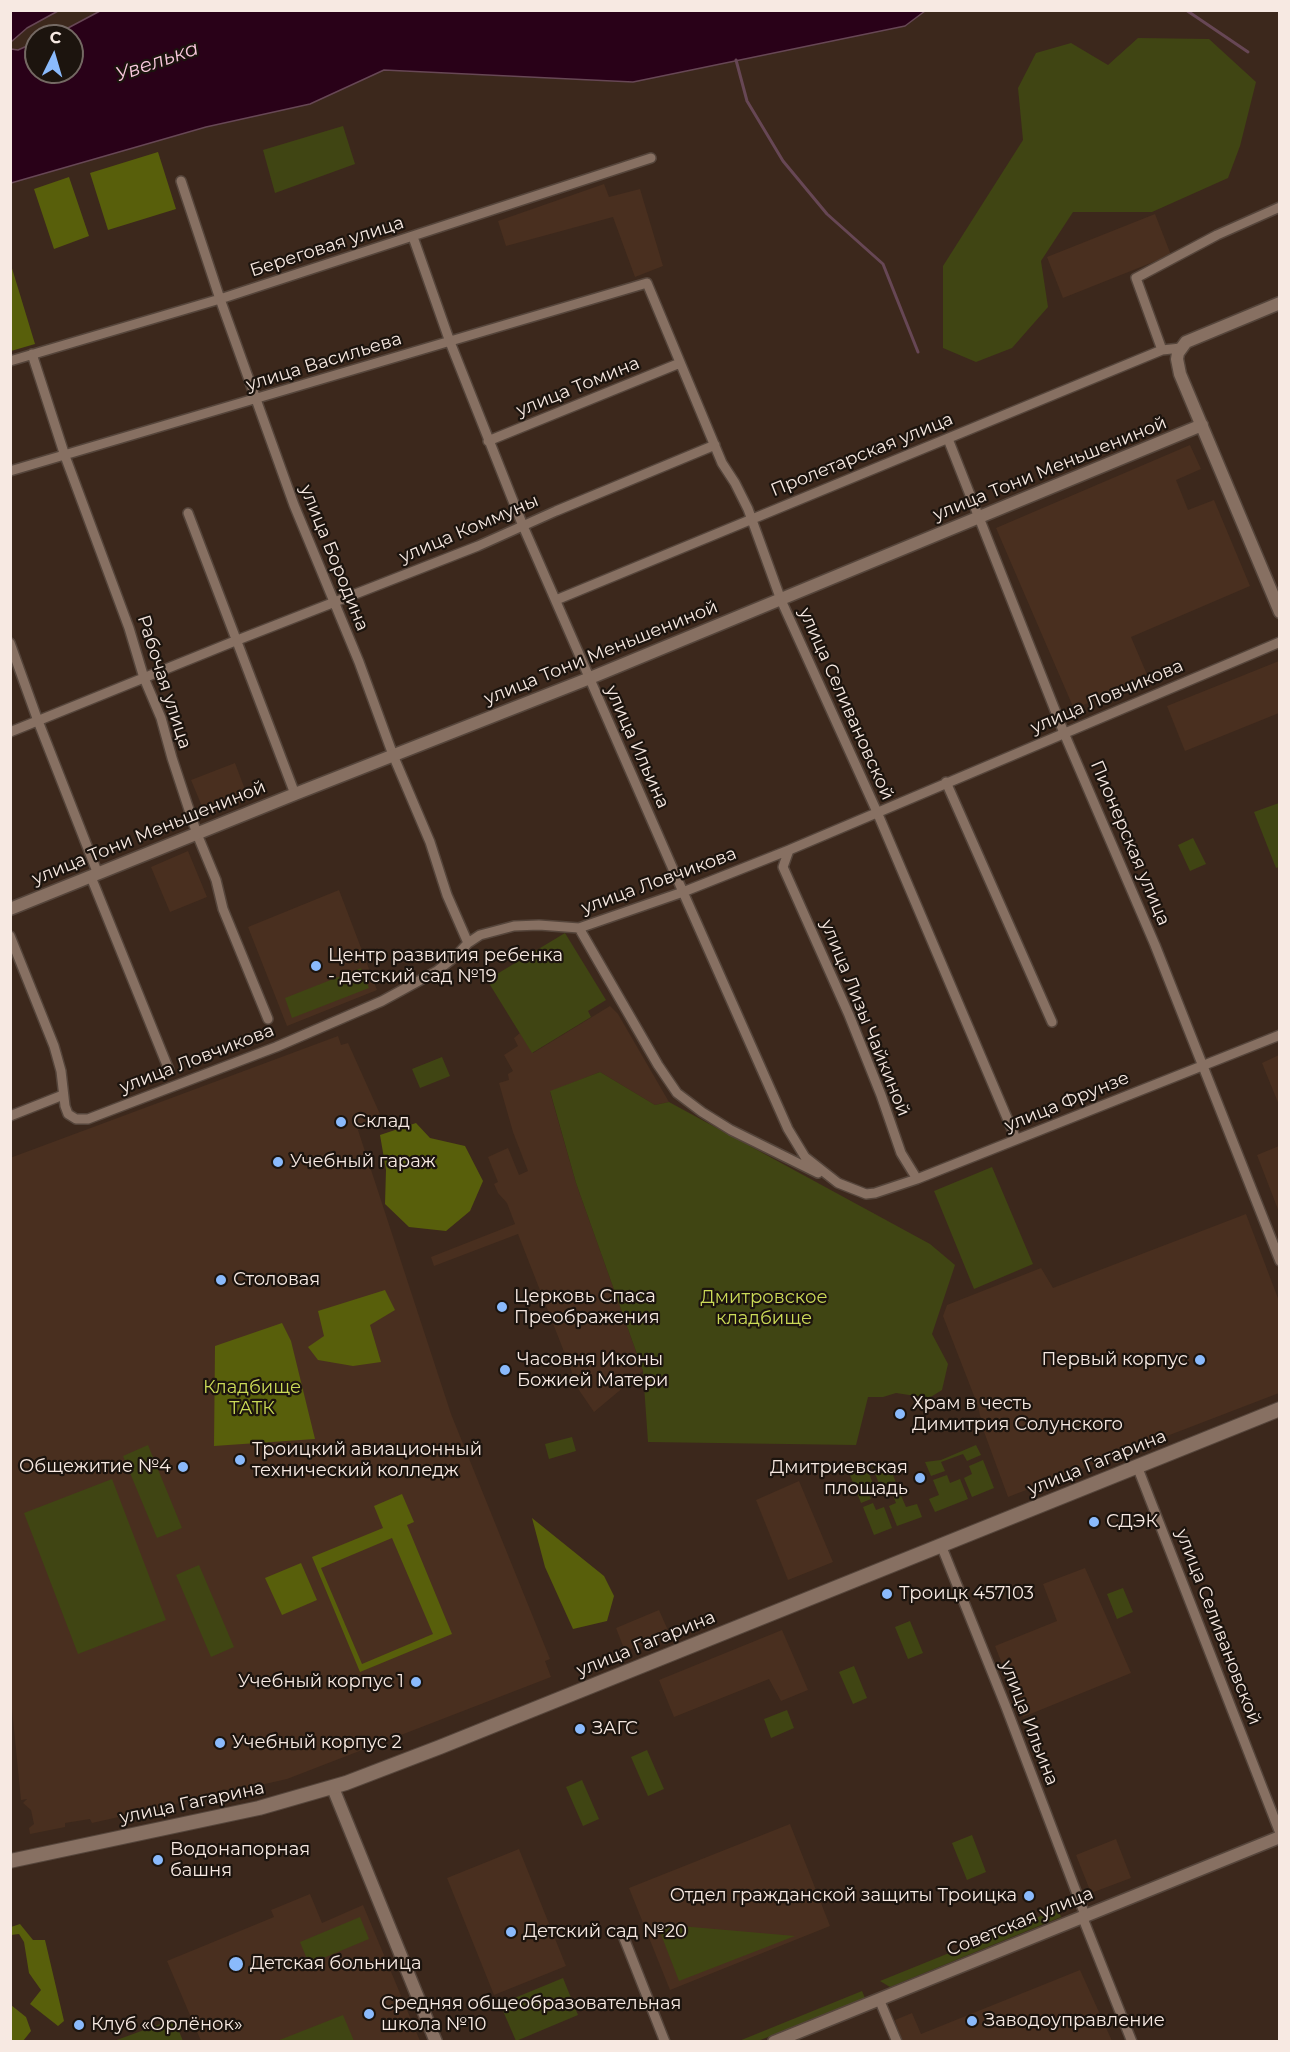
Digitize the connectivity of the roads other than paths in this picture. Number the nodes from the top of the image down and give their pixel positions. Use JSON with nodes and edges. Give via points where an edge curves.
{"nodes":[{"id":1,"x":651,"y":158,"type":"dead end"},
{"id":2,"x":181,"y":181,"type":"dead end"},
{"id":3,"x":1280,"y":207,"type":"edge"},
{"id":4,"x":413,"y":237,"type":"junction"},
{"id":5,"x":647,"y":283,"type":"joint"},
{"id":6,"x":220,"y":299,"type":"junction"},
{"id":7,"x":1280,"y":303,"type":"edge"},
{"id":8,"x":450,"y":342,"type":"junction"},
{"id":9,"x":1162,"y":350,"type":"junction"},
{"id":10,"x":1180,"y":350,"type":"junction"},
{"id":11,"x":32,"y":354,"type":"junction"},
{"id":12,"x":10,"y":361,"type":"edge"},
{"id":13,"x":680,"y":363,"type":"junction"},
{"id":14,"x":256,"y":400,"type":"junction"},
{"id":15,"x":1202,"y":425,"type":"junction"},
{"id":16,"x":948,"y":439,"type":"junction"},
{"id":17,"x":488,"y":441,"type":"junction"},
{"id":18,"x":715,"y":445,"type":"junction"},
{"id":19,"x":65,"y":456,"type":"junction"},
{"id":20,"x":10,"y":471,"type":"edge"},
{"id":21,"x":188,"y":513,"type":"dead end"},
{"id":22,"x":979,"y":517,"type":"junction"},
{"id":23,"x":752,"y":520,"type":"junction"},
{"id":24,"x":523,"y":526,"type":"junction"},
{"id":25,"x":556,"y":600,"type":"junction"},
{"id":26,"x":781,"y":600,"type":"junction"},
{"id":27,"x":334,"y":603,"type":"junction"},
{"id":28,"x":1280,"y":612,"type":"edge"},
{"id":29,"x":236,"y":640,"type":"junction"},
{"id":30,"x":1280,"y":642,"type":"edge"},
{"id":31,"x":10,"y":643,"type":"edge"},
{"id":32,"x":144,"y":678,"type":"junction"},
{"id":33,"x":590,"y":678,"type":"junction"},
{"id":34,"x":38,"y":721,"type":"junction"},
{"id":35,"x":10,"y":732,"type":"edge"},
{"id":36,"x":1064,"y":733,"type":"junction"},
{"id":37,"x":393,"y":755,"type":"junction"},
{"id":38,"x":946,"y":782,"type":"junction"},
{"id":39,"x":295,"y":794,"type":"junction"},
{"id":40,"x":877,"y":812,"type":"junction"},
{"id":41,"x":197,"y":834,"type":"junction"},
{"id":42,"x":789,"y":850,"type":"junction"},
{"id":43,"x":769,"y":858,"type":"junction"},
{"id":44,"x":783,"y":867,"type":"junction"},
{"id":45,"x":94,"y":875,"type":"junction"},
{"id":46,"x":683,"y":892,"type":"junction"},
{"id":47,"x":10,"y":909,"type":"edge"},
{"id":48,"x":579,"y":928,"type":"junction"},
{"id":49,"x":10,"y":936,"type":"edge"},
{"id":50,"x":468,"y":943,"type":"junction"},
{"id":51,"x":268,"y":1019,"type":"dead end"},
{"id":52,"x":1052,"y":1022,"type":"dead end"},
{"id":53,"x":1280,"y":1035,"type":"edge"},
{"id":54,"x":1203,"y":1065,"type":"junction"},
{"id":55,"x":169,"y":1070,"type":"dead end"},
{"id":56,"x":63,"y":1095,"type":"junction"},
{"id":57,"x":10,"y":1116,"type":"edge"},
{"id":58,"x":1016,"y":1139,"type":"junction"},
{"id":59,"x":917,"y":1179,"type":"junction"},
{"id":60,"x":838,"y":1183,"type":"junction"},
{"id":61,"x":866,"y":1194,"type":"joint"},
{"id":62,"x":1280,"y":1261,"type":"edge"},
{"id":63,"x":1280,"y":1409,"type":"edge"},
{"id":64,"x":1137,"y":1466,"type":"junction"},
{"id":65,"x":941,"y":1545,"type":"junction"},
{"id":66,"x":333,"y":1788,"type":"junction"},
{"id":67,"x":1280,"y":1833,"type":"edge"},
{"id":68,"x":1280,"y":1837,"type":"edge"},
{"id":69,"x":10,"y":1861,"type":"edge"},
{"id":70,"x":1084,"y":1915,"type":"junction"},
{"id":71,"x":622,"y":1933,"type":"dead end"},
{"id":72,"x":879,"y":1999,"type":"junction"},
{"id":73,"x":436,"y":2042,"type":"edge"},
{"id":74,"x":665,"y":2042,"type":"edge"},
{"id":75,"x":774,"y":2042,"type":"edge"},
{"id":76,"x":897,"y":2042,"type":"edge"},
{"id":77,"x":1132,"y":2042,"type":"edge"}],
"edges":[{"from":1,"to":4,"type":"street","name":"Береговая улица"},
{"from":2,"to":6,"type":"street","name":"улица Бородина"},
{"from":3,"to":9,"type":"street","via":[[1136,278]]},
{"from":4,"to":6,"type":"street","name":"Береговая улица"},
{"from":4,"to":8,"type":"street","name":"улица Ильина"},
{"from":5,"to":8,"type":"street","name":"улица Васильева"},
{"from":5,"to":13,"type":"street","name":"улица Селивановской"},
{"from":6,"to":11,"type":"street","name":"Береговая улица"},
{"from":6,"to":14,"type":"street","name":"улица Бородина"},
{"from":7,"to":10,"type":"street","name":"Пролетарская улица","via":[[1196,337]]},
{"from":8,"to":14,"type":"street","name":"улица Васильева"},
{"from":8,"to":17,"type":"street","name":"улица Ильина"},
{"from":9,"to":10,"type":"street","name":"Пролетарская улица"},
{"from":9,"to":16,"type":"street","name":"Пролетарская улица"},
{"from":10,"to":15,"type":"street","via":[[1180,374]]},
{"from":11,"to":12,"type":"street","name":"Береговая улица"},
{"from":11,"to":19,"type":"street","name":"Рабочая улица"},
{"from":13,"to":17,"type":"street","name":"улица Томина"},
{"from":13,"to":18,"type":"street","name":"улица Селивановской"},
{"from":14,"to":19,"type":"street","name":"улица Васильева"},
{"from":14,"to":27,"type":"street","name":"улица Бородина"},
{"from":15,"to":22,"type":"street","name":"улица Тони Меньшениной"},
{"from":15,"to":28,"type":"street"},
{"from":16,"to":22,"type":"street","name":"Пионерская улица"},
{"from":16,"to":23,"type":"street","name":"Пролетарская улица"},
{"from":17,"to":24,"type":"street","name":"улица Ильина"},
{"from":18,"to":23,"type":"street","name":"улица Селивановской"},
{"from":18,"to":24,"type":"street","name":"улица Коммуны"},
{"from":19,"to":20,"type":"street","name":"улица Васильева"},
{"from":19,"to":32,"type":"street","name":"Рабочая улица"},
{"from":21,"to":29,"type":"street"},
{"from":22,"to":26,"type":"street","name":"улица Тони Меньшениной"},
{"from":22,"to":36,"type":"street","name":"Пионерская улица"},
{"from":23,"to":25,"type":"street","name":"Пролетарская улица"},
{"from":23,"to":26,"type":"street","name":"улица Селивановской"},
{"from":24,"to":25,"type":"street","name":"улица Ильина"},
{"from":24,"to":27,"type":"street","name":"улица Коммуны"},
{"from":25,"to":33,"type":"street","name":"улица Ильина"},
{"from":26,"to":33,"type":"street","name":"улица Тони Меньшениной"},
{"from":26,"to":40,"type":"street","name":"улица Селивановской"},
{"from":27,"to":29,"type":"street","name":"улица Коммуны"},
{"from":27,"to":37,"type":"street","name":"улица Бородина"},
{"from":29,"to":32,"type":"street","name":"улица Коммуны"},
{"from":29,"to":39,"type":"street"},
{"from":30,"to":36,"type":"street","name":"улица Ловчикова"},
{"from":31,"to":34,"type":"street"},
{"from":32,"to":34,"type":"street","name":"улица Коммуны"},
{"from":32,"to":41,"type":"street","name":"Рабочая улица","via":[[162,718]]},
{"from":33,"to":37,"type":"street","name":"улица Тони Меньшениной"},
{"from":33,"to":46,"type":"street","name":"улица Ильина"},
{"from":34,"to":35,"type":"street","name":"улица Коммуны"},
{"from":34,"to":45,"type":"street"},
{"from":36,"to":38,"type":"street","name":"улица Ловчикова"},
{"from":36,"to":54,"type":"street","name":"Пионерская улица"},
{"from":37,"to":39,"type":"street","name":"улица Тони Меньшениной"},
{"from":37,"to":50,"type":"street","name":"улица Бородина"},
{"from":38,"to":40,"type":"street","name":"улица Ловчикова"},
{"from":38,"to":52,"type":"street"},
{"from":39,"to":41,"type":"street","name":"улица Тони Меньшениной"},
{"from":40,"to":42,"type":"street","name":"улица Ловчикова"},
{"from":40,"to":58,"type":"street","name":"улица Селивановской"},
{"from":41,"to":45,"type":"street","name":"улица Тони Меньшениной"},
{"from":41,"to":51,"type":"street","name":"Рабочая улица"},
{"from":42,"to":43,"type":"street","name":"улица Ловчикова"},
{"from":42,"to":44,"type":"street"},
{"from":43,"to":44,"type":"street"},
{"from":43,"to":46,"type":"street","name":"улица Ловчикова"},
{"from":44,"to":59,"type":"street","name":"улица Лизы Чайкиной","via":[[849,1015],[901,1154]]},
{"from":45,"to":47,"type":"street","name":"улица Тони Меньшениной"},
{"from":45,"to":55,"type":"street"},
{"from":46,"to":48,"type":"street","name":"улица Ловчикова"},
{"from":46,"to":60,"type":"street","name":"улица Ильина","via":[[788,1129],[805,1157]]},
{"from":48,"to":50,"type":"street","name":"улица Ловчикова","via":[[514,926],[480,935]]},
{"from":48,"to":60,"type":"street","name":"улица Ильина","via":[[677,1093],[731,1130]]},
{"from":49,"to":56,"type":"street","via":[[54,1046]]},
{"from":50,"to":56,"type":"street","name":"улица Ловчикова","via":[[437,971],[382,1002],[88,1119],[68,1114]]},
{"from":53,"to":54,"type":"street","name":"улица Фрунзе"},
{"from":54,"to":58,"type":"street","name":"улица Фрунзе"},
{"from":54,"to":62,"type":"street","name":"Пионерская улица"},
{"from":56,"to":57,"type":"street"},
{"from":58,"to":59,"type":"street","name":"улица Фрунзе"},
{"from":59,"to":61,"type":"street","name":"улица Фрунзе"},
{"from":60,"to":61,"type":"street","name":"улица Ильина"},
{"from":63,"to":64,"type":"main road","name":"улица Гагарина"},
{"from":64,"to":65,"type":"main road","name":"улица Гагарина"},
{"from":64,"to":67,"type":"street","name":"улица Селивановской"},
{"from":65,"to":66,"type":"main road","name":"улица Гагарина"},
{"from":65,"to":70,"type":"street","name":"улица Ильина"},
{"from":66,"to":69,"type":"main road","name":"улица Гагарина","via":[[259,1808]]},
{"from":66,"to":73,"type":"street"},
{"from":68,"to":70,"type":"street","name":"Советская улица"},
{"from":70,"to":72,"type":"street","name":"Советская улица"},
{"from":70,"to":77,"type":"street","name":"улица Ильина"},
{"from":71,"to":74,"type":"street"},
{"from":72,"to":75,"type":"street","name":"Советская улица"},
{"from":72,"to":76,"type":"street"}]}
